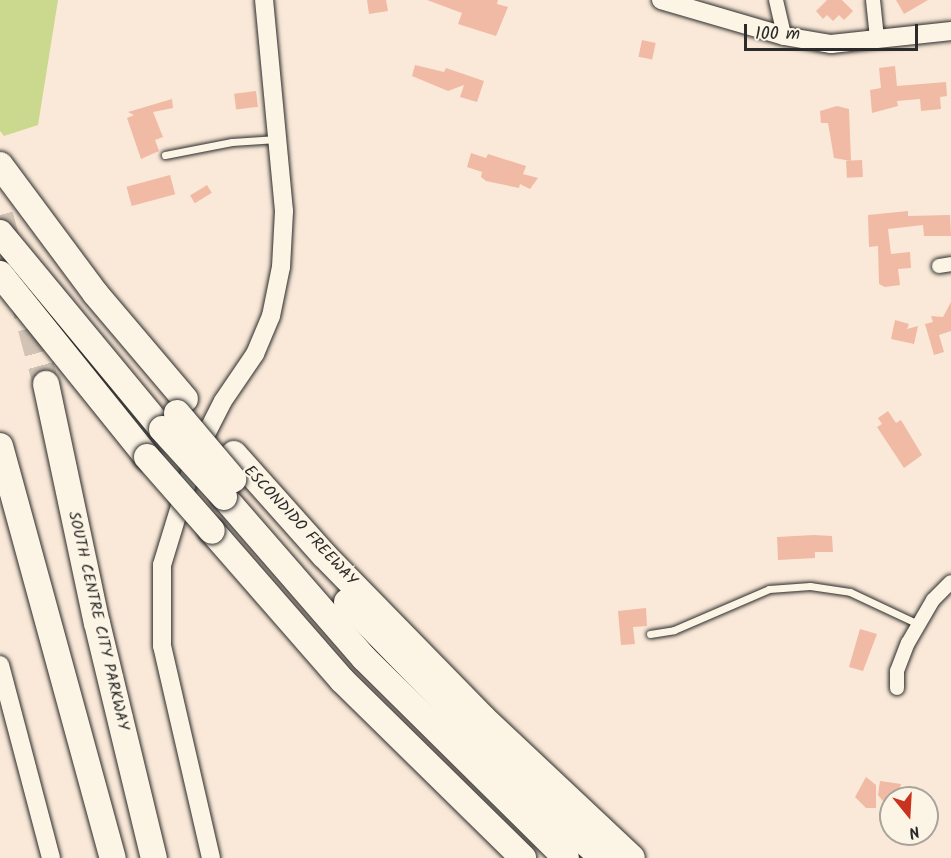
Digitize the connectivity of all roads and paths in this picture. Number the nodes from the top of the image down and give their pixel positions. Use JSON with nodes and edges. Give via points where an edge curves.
{"nodes":[{"id":1,"x":264,"y":0,"type":"edge"},
{"id":2,"x":661,"y":0,"type":"edge"},
{"id":3,"x":776,"y":0,"type":"edge"},
{"id":4,"x":873,"y":0,"type":"edge"},
{"id":5,"x":951,"y":31,"type":"edge"},
{"id":6,"x":784,"y":36,"type":"junction"},
{"id":7,"x":876,"y":38,"type":"junction"},
{"id":8,"x":277,"y":139,"type":"junction"},
{"id":9,"x":165,"y":155,"type":"dead end"},
{"id":10,"x":0,"y":165,"type":"edge"},
{"id":11,"x":0,"y":191,"type":"edge"},
{"id":12,"x":0,"y":233,"type":"edge"},
{"id":13,"x":0,"y":274,"type":"edge"},
{"id":14,"x":46,"y":384,"type":"tunnel mouth"},
{"id":15,"x":175,"y":414,"type":"junction"},
{"id":16,"x":0,"y":446,"type":"edge"},
{"id":17,"x":229,"y":488,"type":"junction"},
{"id":18,"x":951,"y":582,"type":"edge"},
{"id":19,"x":918,"y":624,"type":"junction"},
{"id":20,"x":650,"y":634,"type":"dead end"},
{"id":21,"x":0,"y":665,"type":"edge"},
{"id":22,"x":897,"y":688,"type":"dead end"},
{"id":23,"x":48,"y":856,"type":"edge"},
{"id":24,"x":114,"y":858,"type":"edge"},
{"id":25,"x":154,"y":858,"type":"edge"},
{"id":26,"x":210,"y":858,"type":"edge"},
{"id":27,"x":523,"y":858,"type":"edge"},
{"id":28,"x":567,"y":858,"type":"edge"},
{"id":29,"x":603,"y":858,"type":"edge"},
{"id":30,"x":632,"y":858,"type":"edge"}],
"edges":[{"from":1,"to":8,"type":"street"},
{"from":2,"to":6,"type":"street"},
{"from":3,"to":6,"type":"street"},
{"from":4,"to":7,"type":"street"},
{"from":5,"to":7,"type":"street"},
{"from":6,"to":7,"type":"street","via":[[831,44]]},
{"from":8,"to":9,"type":"lane","via":[[232,142]]},
{"from":8,"to":26,"type":"street","via":[[284,211],[281,267],[271,316],[255,354],[223,401],[196,454],[162,565],[162,646]]},
{"from":10,"to":15,"type":"highway","name":"ESCONDIDO FREEWAY","via":[[95,293]]},
{"from":11,"to":15,"type":"highway"},
{"from":12,"to":15,"type":"highway"},
{"from":13,"to":27,"type":"highway","bridge":true,"via":[[147,457],[342,680]]},
{"from":14,"to":25,"type":"highway","name":"SOUTH CENTRE CITY PARKWAY","via":[[97,623]]},
{"from":15,"to":17,"type":"highway","bridge":true},
{"from":15,"to":30,"type":"highway","name":"ESCONDIDO FREEWAY","via":[[234,454],[324,555],[483,718]]},
{"from":16,"to":24,"type":"highway"},
{"from":17,"to":28,"type":"highway","via":[[363,658]]},
{"from":17,"to":29,"type":"highway"},
{"from":18,"to":19,"type":"street","via":[[933,600]]},
{"from":19,"to":20,"type":"lane","via":[[850,592],[810,586],[769,589],[674,630]]},
{"from":19,"to":22,"type":"street","via":[[897,671]]},
{"from":21,"to":23,"type":"street"}]}
